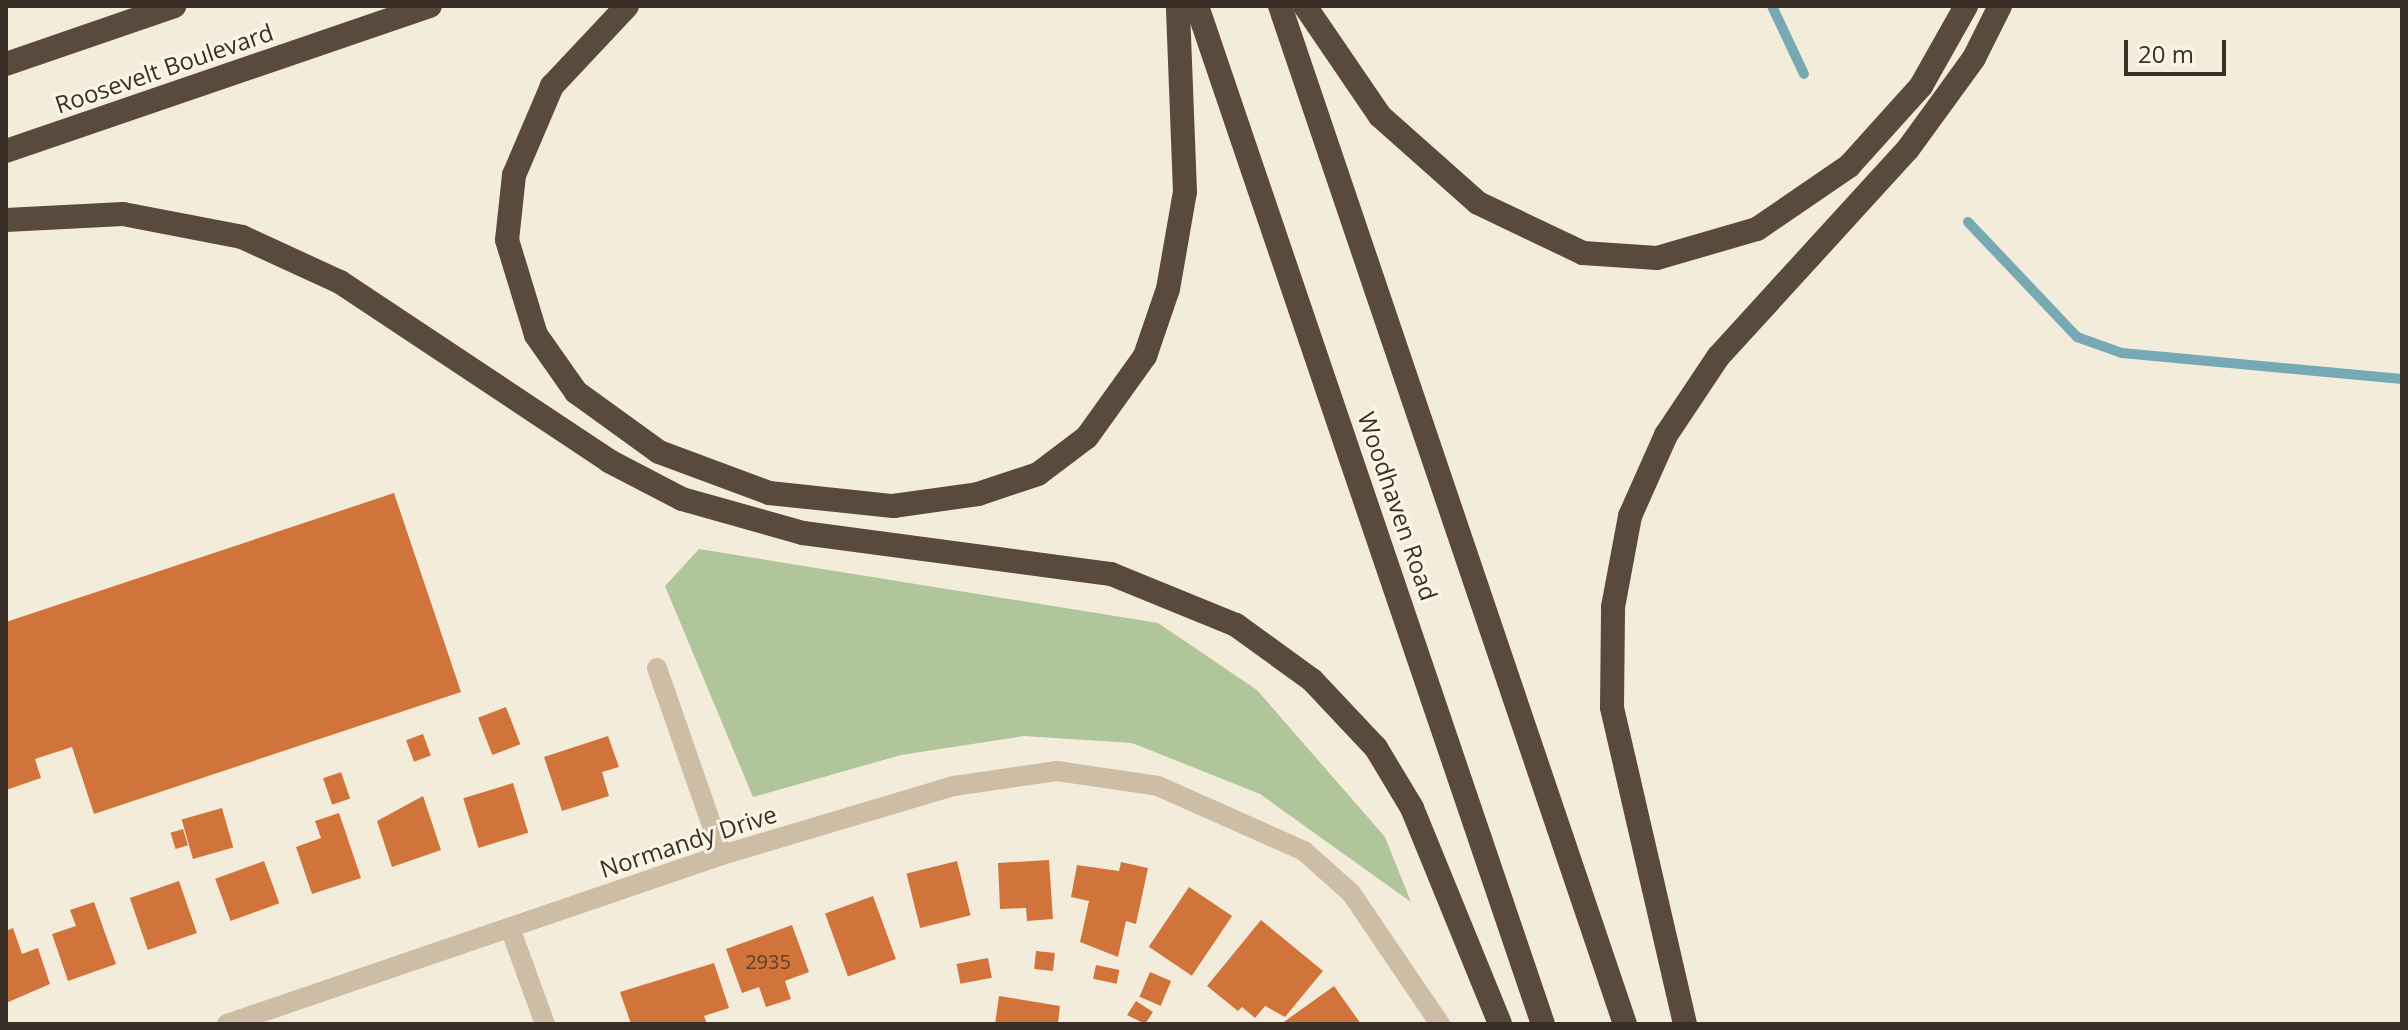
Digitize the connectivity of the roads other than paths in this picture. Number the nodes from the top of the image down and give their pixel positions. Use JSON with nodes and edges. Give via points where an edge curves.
{"nodes":[{"id":1,"x":174,"y":6,"type":"edge"},
{"id":2,"x":430,"y":6,"type":"edge"},
{"id":3,"x":627,"y":6,"type":"edge"},
{"id":4,"x":1178,"y":6,"type":"edge"},
{"id":5,"x":1197,"y":6,"type":"edge"},
{"id":6,"x":1280,"y":6,"type":"edge"},
{"id":7,"x":1305,"y":6,"type":"edge"},
{"id":8,"x":1966,"y":6,"type":"edge"},
{"id":9,"x":2000,"y":6,"type":"edge"},
{"id":10,"x":6,"y":64,"type":"edge"},
{"id":11,"x":6,"y":151,"type":"edge"},
{"id":12,"x":6,"y":220,"type":"edge"},
{"id":13,"x":657,"y":668,"type":"dead end"},
{"id":14,"x":722,"y":855,"type":"junction"},
{"id":15,"x":510,"y":928,"type":"junction"},
{"id":16,"x":227,"y":1024,"type":"edge"},
{"id":17,"x":545,"y":1024,"type":"edge"},
{"id":18,"x":1440,"y":1024,"type":"edge"},
{"id":19,"x":1500,"y":1024,"type":"edge"},
{"id":20,"x":1543,"y":1024,"type":"edge"},
{"id":21,"x":1625,"y":1024,"type":"edge"},
{"id":22,"x":1685,"y":1024,"type":"edge"}],
"edges":[{"from":1,"to":10,"type":"highway"},
{"from":2,"to":11,"type":"highway","name":"Roosevelt Boulevard"},
{"from":3,"to":4,"type":"highway","via":[[552,86],[514,175],[507,240],[536,335],[601,416],[671,458],[769,493],[893,506],[978,494],[1038,474],[1087,437],[1145,356],[1168,289],[1185,192]]},
{"from":5,"to":20,"type":"highway","name":"Woodhaven Road"},
{"from":6,"to":21,"type":"highway","name":"Woodhaven Road"},
{"from":7,"to":8,"type":"highway","via":[[1380,116],[1478,203],[1583,253],[1657,258],[1757,229],[1849,166],[1921,86]]},
{"from":9,"to":22,"type":"highway","via":[[1967,69],[1908,149],[1718,357],[1666,435],[1630,516],[1613,607],[1612,707]]},
{"from":12,"to":19,"type":"highway","via":[[123,214],[242,237],[340,282],[609,461],[682,499],[803,533],[1111,574],[1236,625],[1312,680],[1376,748],[1412,808]]},
{"from":13,"to":14,"type":"street"},
{"from":14,"to":15,"type":"street","name":"Normandy Drive"},
{"from":14,"to":18,"type":"street","name":"Normandy Drive","via":[[954,786],[1057,771],[1175,792],[1304,851],[1351,893]]},
{"from":15,"to":16,"type":"street","name":"Normandy Drive"},
{"from":15,"to":17,"type":"street"}]}
